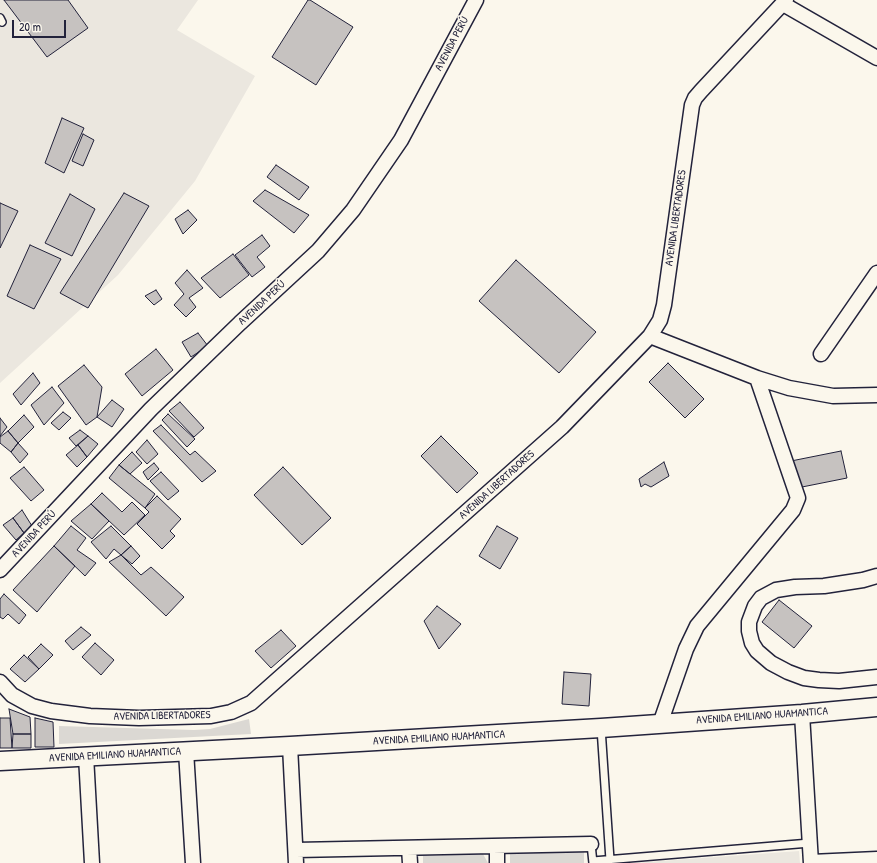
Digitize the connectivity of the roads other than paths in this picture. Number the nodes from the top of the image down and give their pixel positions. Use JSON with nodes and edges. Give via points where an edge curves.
{"nodes":[{"id":1,"x":476,"y":0,"type":"edge"},
{"id":2,"x":784,"y":2,"type":"edge"},
{"id":3,"x":877,"y":58,"type":"edge"},
{"id":4,"x":877,"y":272,"type":"edge"},
{"id":5,"x":650,"y":336,"type":"junction"},
{"id":6,"x":821,"y":354,"type":"dead end"},
{"id":7,"x":757,"y":378,"type":"junction"},
{"id":8,"x":877,"y":395,"type":"edge"},
{"id":9,"x":0,"y":570,"type":"edge"},
{"id":10,"x":877,"y":576,"type":"edge"},
{"id":11,"x":877,"y":677,"type":"edge"},
{"id":12,"x":0,"y":682,"type":"edge"},
{"id":13,"x":877,"y":707,"type":"edge"},
{"id":14,"x":802,"y":714,"type":"junction"},
{"id":15,"x":660,"y":724,"type":"junction"},
{"id":16,"x":601,"y":728,"type":"junction"},
{"id":17,"x":290,"y":746,"type":"junction"},
{"id":18,"x":186,"y":751,"type":"junction"},
{"id":19,"x":86,"y":756,"type":"junction"},
{"id":20,"x":0,"y":761,"type":"edge"},
{"id":21,"x":810,"y":843,"type":"junction"},
{"id":22,"x":591,"y":844,"type":"joint"},
{"id":23,"x":497,"y":846,"type":"junction"},
{"id":24,"x":409,"y":848,"type":"junction"},
{"id":25,"x":296,"y":857,"type":"edge"},
{"id":26,"x":877,"y":859,"type":"edge"},
{"id":27,"x":610,"y":860,"type":"junction"},
{"id":28,"x":593,"y":862,"type":"edge"},
{"id":29,"x":92,"y":863,"type":"edge"},
{"id":30,"x":193,"y":863,"type":"edge"},
{"id":31,"x":410,"y":863,"type":"edge"},
{"id":32,"x":497,"y":863,"type":"edge"},
{"id":33,"x":811,"y":863,"type":"edge"}],
"edges":[{"from":1,"to":9,"type":"street","name":"AVENIDA PERÚ","via":[[401,140],[348,216],[318,251],[152,409]]},
{"from":2,"to":3,"type":"street"},
{"from":2,"to":5,"type":"street","name":"AVENIDA LIBERTADORES","via":[[701,91],[692,105],[664,304],[660,320]]},
{"from":4,"to":6,"type":"street"},
{"from":5,"to":7,"type":"street"},
{"from":5,"to":12,"type":"street","name":"AVENIDA LIBERTADORES","via":[[562,427],[251,703],[231,712],[210,716],[90,716],[32,706],[12,695]]},
{"from":7,"to":8,"type":"street","via":[[790,388],[833,396]]},
{"from":7,"to":15,"type":"street","via":[[798,498],[793,510],[697,626],[686,649]]},
{"from":10,"to":11,"type":"street","via":[[824,586],[776,590],[761,598],[754,606],[749,631],[757,651],[771,663],[804,678],[839,681]]},
{"from":13,"to":14,"type":"street","name":"AVENIDA EMILIANO HUAMANTICA"},
{"from":14,"to":15,"type":"street","name":"AVENIDA EMILIANO HUAMANTICA"},
{"from":14,"to":21,"type":"street"},
{"from":15,"to":16,"type":"street","name":"AVENIDA EMILIANO HUAMANTICA"},
{"from":16,"to":17,"type":"street","name":"AVENIDA EMILIANO HUAMANTICA"},
{"from":16,"to":27,"type":"lane"},
{"from":17,"to":18,"type":"street","name":"AVENIDA EMILIANO HUAMANTICA"},
{"from":17,"to":25,"type":"street"},
{"from":18,"to":19,"type":"street","name":"AVENIDA EMILIANO HUAMANTICA"},
{"from":18,"to":30,"type":"street"},
{"from":19,"to":20,"type":"street","name":"AVENIDA EMILIANO HUAMANTICA"},
{"from":19,"to":29,"type":"street"},
{"from":21,"to":27,"type":"lane"},
{"from":21,"to":33,"type":"street"},
{"from":22,"to":23,"type":"street"},
{"from":22,"to":28,"type":"lane"},
{"from":23,"to":24,"type":"street"},
{"from":23,"to":32,"type":"street"},
{"from":24,"to":25,"type":"street"},
{"from":24,"to":31,"type":"street"},
{"from":26,"to":33,"type":"street"},
{"from":27,"to":28,"type":"lane"}]}
